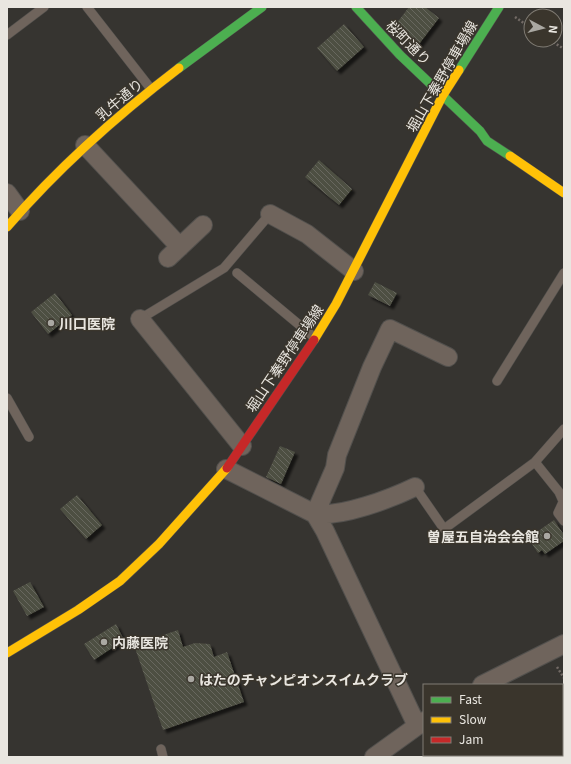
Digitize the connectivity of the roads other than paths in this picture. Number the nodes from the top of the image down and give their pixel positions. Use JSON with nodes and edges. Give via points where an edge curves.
{"nodes":[{"id":1,"x":44,"y":7,"type":"edge"},
{"id":2,"x":87,"y":7,"type":"edge"},
{"id":3,"x":262,"y":7,"type":"edge"},
{"id":4,"x":356,"y":7,"type":"edge"},
{"id":5,"x":499,"y":7,"type":"edge"},
{"id":6,"x":7,"y":35,"type":"edge"},
{"id":7,"x":151,"y":89,"type":"junction"},
{"id":8,"x":444,"y":95,"type":"junction"},
{"id":9,"x":85,"y":146,"type":"junction"},
{"id":10,"x":7,"y":193,"type":"edge"},
{"id":11,"x":564,"y":193,"type":"edge"},
{"id":12,"x":20,"y":211,"type":"junction"},
{"id":13,"x":270,"y":214,"type":"joint"},
{"id":14,"x":203,"y":225,"type":"dead end"},
{"id":15,"x":7,"y":227,"type":"edge"},
{"id":16,"x":354,"y":271,"type":"junction"},
{"id":17,"x":237,"y":272,"type":"dead end"},
{"id":18,"x":564,"y":273,"type":"edge"},
{"id":19,"x":140,"y":319,"type":"joint"},
{"id":20,"x":315,"y":338,"type":"junction"},
{"id":21,"x":448,"y":357,"type":"dead end"},
{"id":22,"x":497,"y":381,"type":"dead end"},
{"id":23,"x":7,"y":398,"type":"edge"},
{"id":24,"x":564,"y":429,"type":"edge"},
{"id":25,"x":29,"y":437,"type":"dead end"},
{"id":26,"x":242,"y":446,"type":"junction"},
{"id":27,"x":535,"y":462,"type":"junction"},
{"id":28,"x":226,"y":469,"type":"junction"},
{"id":29,"x":415,"y":487,"type":"joint"},
{"id":30,"x":563,"y":500,"type":"edge"},
{"id":31,"x":315,"y":514,"type":"junction"},
{"id":32,"x":564,"y":522,"type":"edge"},
{"id":33,"x":564,"y":644,"type":"edge"},
{"id":34,"x":7,"y":653,"type":"edge"},
{"id":35,"x":484,"y":684,"type":"edge"},
{"id":36,"x":420,"y":723,"type":"edge"},
{"id":37,"x":374,"y":757,"type":"edge"}],
"edges":[{"from":1,"to":6,"type":"lane"},
{"from":2,"to":7,"type":"lane"},
{"from":3,"to":7,"type":"main road","name":"乳牛通り"},
{"from":4,"to":8,"type":"main road","name":"桜町通り","via":[[400,55]]},
{"from":5,"to":8,"type":"main road","name":"堀山下秦野停車場線"},
{"from":7,"to":9,"type":"main road","name":"乳牛通り"},
{"from":8,"to":11,"type":"main road","name":"桜町通り","via":[[488,141]]},
{"from":8,"to":16,"type":"main road","name":"堀山下秦野停車場線"},
{"from":9,"to":12,"type":"main road","name":"乳牛通り"},
{"from":9,"to":14,"type":"street","via":[[174,252]]},
{"from":10,"to":12,"type":"street"},
{"from":12,"to":15,"type":"main road","name":"乳牛通り"},
{"from":13,"to":16,"type":"street","via":[[307,234]]},
{"from":13,"to":19,"type":"lane","via":[[224,268]]},
{"from":16,"to":20,"type":"main road","name":"堀山下秦野停車場線"},
{"from":17,"to":20,"type":"lane"},
{"from":18,"to":22,"type":"lane"},
{"from":19,"to":26,"type":"street"},
{"from":20,"to":26,"type":"main road","name":"堀山下秦野停車場線"},
{"from":21,"to":31,"type":"street","via":[[390,329],[372,367],[337,455],[335,468]]},
{"from":23,"to":25,"type":"lane"},
{"from":24,"to":27,"type":"lane"},
{"from":26,"to":28,"type":"main road","name":"堀山下秦野停車場線"},
{"from":27,"to":29,"type":"lane","via":[[444,529]]},
{"from":27,"to":30,"type":"lane"},
{"from":28,"to":31,"type":"street"},
{"from":28,"to":34,"type":"main road","name":"堀山下秦野停車場線","via":[[159,544],[120,581]]},
{"from":29,"to":31,"type":"street","via":[[397,496],[329,515]]},
{"from":30,"to":32,"type":"lane","via":[[558,513]]},
{"from":31,"to":36,"type":"street"},
{"from":33,"to":35,"type":"street"},
{"from":36,"to":37,"type":"street"}]}
